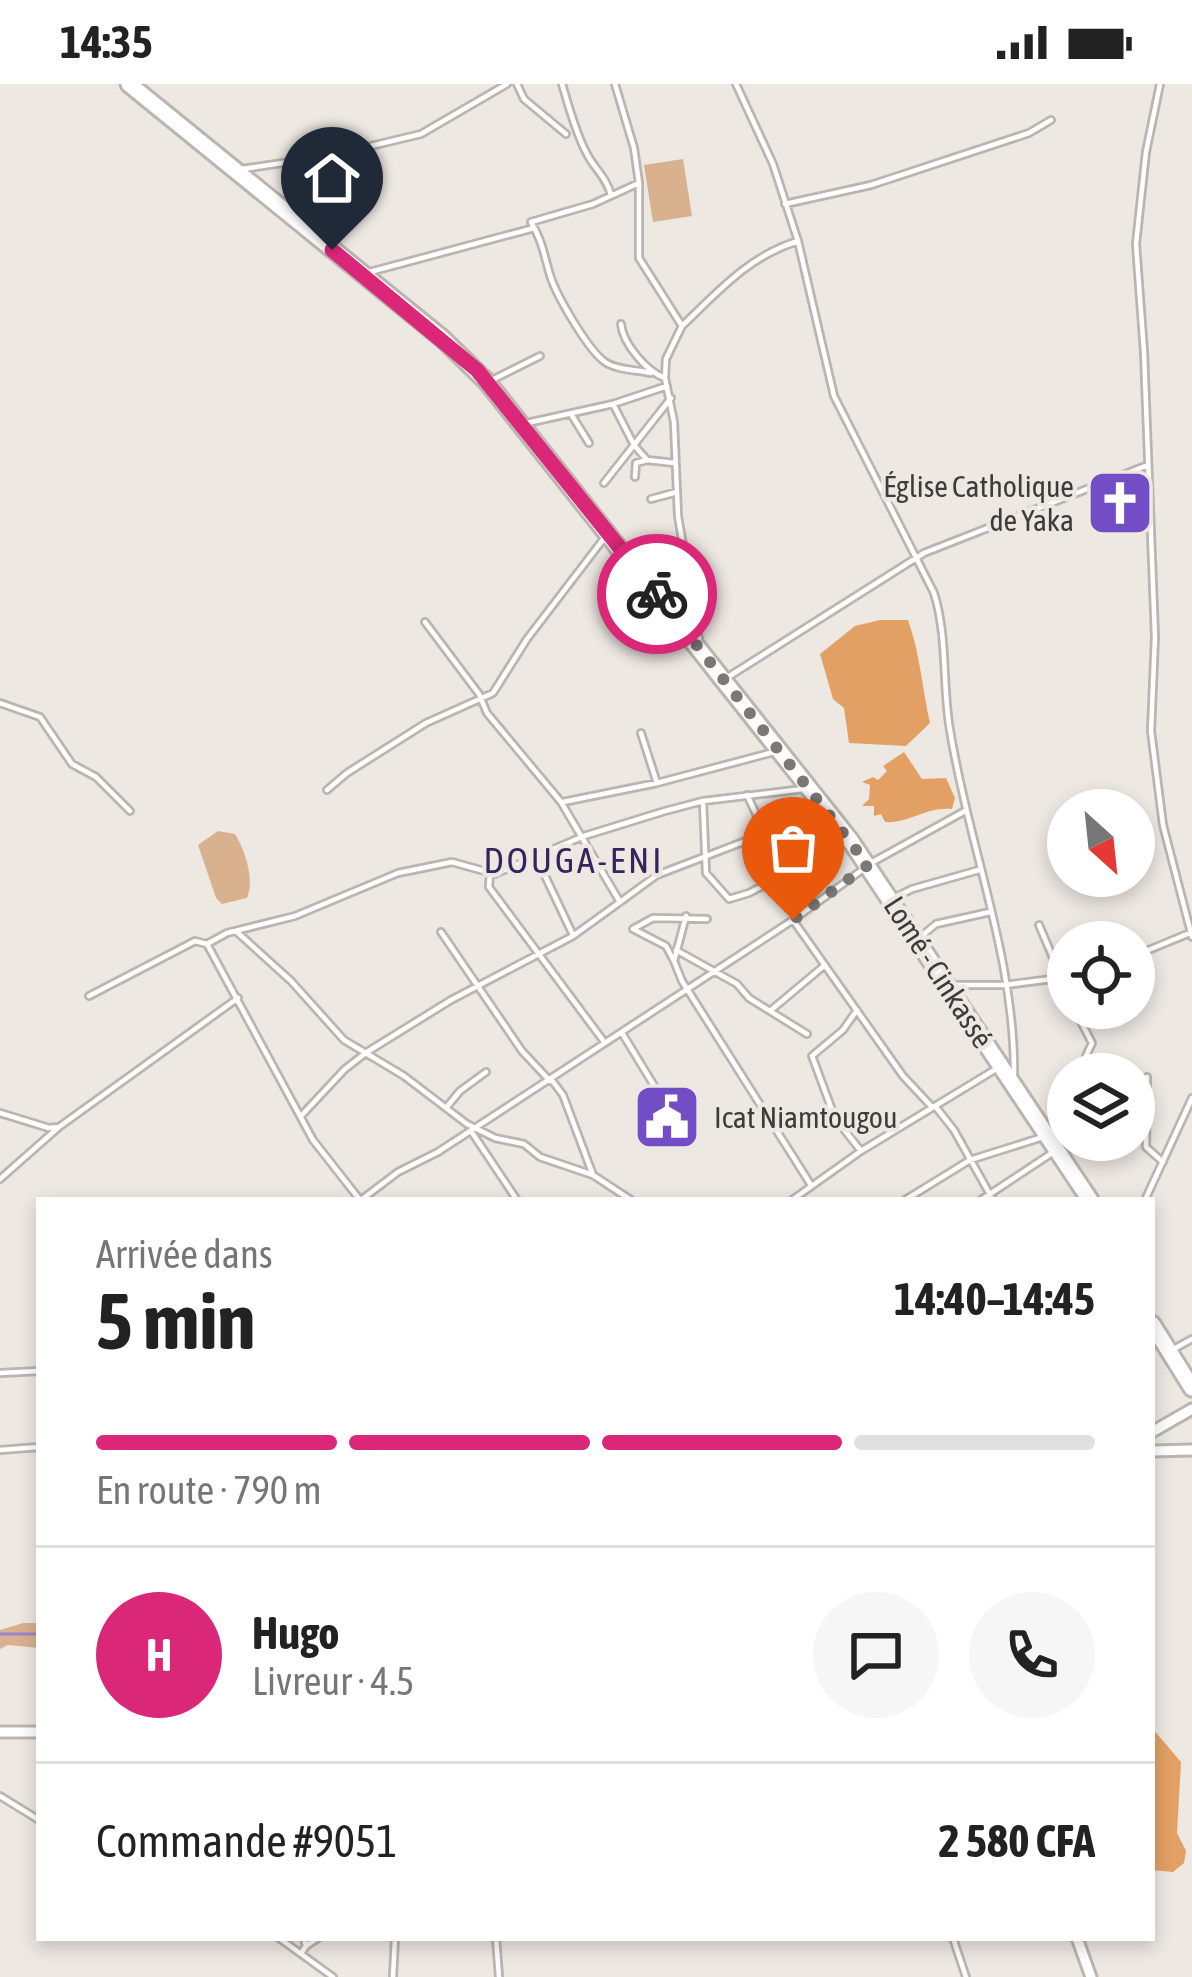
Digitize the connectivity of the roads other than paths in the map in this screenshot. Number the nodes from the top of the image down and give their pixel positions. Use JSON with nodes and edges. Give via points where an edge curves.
{"nodes":[{"id":1,"x":129,"y":84,"type":"edge"},
{"id":2,"x":507,"y":84,"type":"edge"},
{"id":3,"x":517,"y":84,"type":"edge"},
{"id":4,"x":562,"y":84,"type":"edge"},
{"id":5,"x":615,"y":84,"type":"edge"},
{"id":6,"x":736,"y":84,"type":"edge"},
{"id":7,"x":1160,"y":84,"type":"edge"},
{"id":8,"x":1051,"y":121,"type":"dead end"},
{"id":9,"x":566,"y":134,"type":"dead end"},
{"id":10,"x":235,"y":170,"type":"junction"},
{"id":11,"x":638,"y":182,"type":"junction"},
{"id":12,"x":611,"y":195,"type":"junction"},
{"id":13,"x":785,"y":204,"type":"junction"},
{"id":14,"x":535,"y":228,"type":"junction"},
{"id":15,"x":798,"y":241,"type":"junction"},
{"id":16,"x":360,"y":274,"type":"junction"},
{"id":17,"x":621,"y":324,"type":"dead end"},
{"id":18,"x":682,"y":326,"type":"junction"},
{"id":19,"x":541,"y":356,"type":"dead end"},
{"id":20,"x":651,"y":374,"type":"junction"},
{"id":21,"x":488,"y":382,"type":"junction"},
{"id":22,"x":666,"y":382,"type":"junction"},
{"id":23,"x":671,"y":398,"type":"junction"},
{"id":24,"x":613,"y":404,"type":"junction"},
{"id":25,"x":571,"y":414,"type":"junction"},
{"id":26,"x":523,"y":424,"type":"junction"},
{"id":27,"x":589,"y":443,"type":"dead end"},
{"id":28,"x":634,"y":445,"type":"junction"},
{"id":29,"x":647,"y":460,"type":"junction"},
{"id":30,"x":675,"y":463,"type":"junction"},
{"id":31,"x":1148,"y":464,"type":"junction"},
{"id":32,"x":635,"y":477,"type":"dead end"},
{"id":33,"x":604,"y":483,"type":"dead end"},
{"id":34,"x":677,"y":492,"type":"junction"},
{"id":35,"x":651,"y":499,"type":"dead end"},
{"id":36,"x":608,"y":532,"type":"junction"},
{"id":37,"x":917,"y":560,"type":"junction"},
{"id":38,"x":424,"y":622,"type":"dead end"},
{"id":39,"x":701,"y":650,"type":"junction"},
{"id":40,"x":723,"y":680,"type":"junction"},
{"id":41,"x":480,"y":700,"type":"junction"},
{"id":42,"x":0,"y":703,"type":"edge"},
{"id":43,"x":641,"y":733,"type":"dead end"},
{"id":44,"x":779,"y":751,"type":"junction"},
{"id":45,"x":657,"y":784,"type":"junction"},
{"id":46,"x":809,"y":788,"type":"junction"},
{"id":47,"x":327,"y":790,"type":"dead end"},
{"id":48,"x":747,"y":795,"type":"junction"},
{"id":49,"x":703,"y":801,"type":"junction"},
{"id":50,"x":561,"y":802,"type":"junction"},
{"id":51,"x":826,"y":810,"type":"junction"},
{"id":52,"x":130,"y":811,"type":"dead end"},
{"id":53,"x":965,"y":811,"type":"junction"},
{"id":54,"x":584,"y":836,"type":"junction"},
{"id":55,"x":764,"y":837,"type":"junction"},
{"id":56,"x":850,"y":840,"type":"junction"},
{"id":57,"x":704,"y":856,"type":"junction"},
{"id":58,"x":537,"y":859,"type":"junction"},
{"id":59,"x":868,"y":865,"type":"junction"},
{"id":60,"x":979,"y":870,"type":"junction"},
{"id":61,"x":490,"y":872,"type":"junction"},
{"id":62,"x":781,"y":876,"type":"junction"},
{"id":63,"x":892,"y":899,"type":"junction"},
{"id":64,"x":620,"y":902,"type":"junction"},
{"id":65,"x":991,"y":911,"type":"junction"},
{"id":66,"x":800,"y":914,"type":"junction"},
{"id":67,"x":686,"y":916,"type":"junction"},
{"id":68,"x":707,"y":919,"type":"dead end"},
{"id":69,"x":793,"y":920,"type":"junction"},
{"id":70,"x":1039,"y":926,"type":"dead end"},
{"id":71,"x":237,"y":932,"type":"junction"},
{"id":72,"x":441,"y":932,"type":"dead end"},
{"id":73,"x":1192,"y":934,"type":"edge"},
{"id":74,"x":573,"y":936,"type":"junction"},
{"id":75,"x":918,"y":939,"type":"junction"},
{"id":76,"x":1047,"y":942,"type":"edge"},
{"id":77,"x":207,"y":944,"type":"junction"},
{"id":78,"x":1155,"y":948,"type":"edge"},
{"id":79,"x":676,"y":950,"type":"junction"},
{"id":80,"x":536,"y":955,"type":"junction"},
{"id":81,"x":674,"y":962,"type":"junction"},
{"id":82,"x":825,"y":965,"type":"junction"},
{"id":83,"x":713,"y":971,"type":"junction"},
{"id":84,"x":1047,"y":979,"type":"edge"},
{"id":85,"x":949,"y":984,"type":"junction"},
{"id":86,"x":1005,"y":985,"type":"junction"},
{"id":87,"x":478,"y":986,"type":"junction"},
{"id":88,"x":686,"y":989,"type":"junction"},
{"id":89,"x":88,"y":996,"type":"dead end"},
{"id":90,"x":238,"y":998,"type":"junction"},
{"id":91,"x":857,"y":1010,"type":"junction"},
{"id":92,"x":770,"y":1011,"type":"junction"},
{"id":93,"x":622,"y":1033,"type":"junction"},
{"id":94,"x":807,"y":1034,"type":"dead end"},
{"id":95,"x":605,"y":1043,"type":"junction"},
{"id":96,"x":368,"y":1052,"type":"junction"},
{"id":97,"x":1001,"y":1066,"type":"junction"},
{"id":98,"x":486,"y":1072,"type":"dead end"},
{"id":99,"x":550,"y":1080,"type":"junction"},
{"id":100,"x":1014,"y":1084,"type":"junction"},
{"id":101,"x":1192,"y":1097,"type":"edge"},
{"id":102,"x":933,"y":1107,"type":"junction"},
{"id":103,"x":446,"y":1108,"type":"junction"},
{"id":104,"x":1190,"y":1108,"type":"edge"},
{"id":105,"x":0,"y":1114,"type":"edge"},
{"id":106,"x":301,"y":1116,"type":"junction"},
{"id":107,"x":58,"y":1127,"type":"junction"},
{"id":108,"x":472,"y":1130,"type":"junction"},
{"id":109,"x":1047,"y":1134,"type":"edge"},
{"id":110,"x":689,"y":1143,"type":"dead end"},
{"id":111,"x":1047,"y":1144,"type":"edge"},
{"id":112,"x":1047,"y":1148,"type":"edge"},
{"id":113,"x":861,"y":1151,"type":"junction"},
{"id":114,"x":1155,"y":1155,"type":"edge"},
{"id":115,"x":970,"y":1160,"type":"junction"},
{"id":116,"x":1065,"y":1161,"type":"edge"},
{"id":117,"x":1163,"y":1162,"type":"junction"},
{"id":118,"x":593,"y":1175,"type":"junction"},
{"id":119,"x":0,"y":1179,"type":"edge"},
{"id":120,"x":811,"y":1185,"type":"junction"},
{"id":121,"x":359,"y":1197,"type":"edge"},
{"id":122,"x":365,"y":1197,"type":"edge"},
{"id":123,"x":515,"y":1197,"type":"edge"},
{"id":124,"x":626,"y":1197,"type":"edge"},
{"id":125,"x":796,"y":1197,"type":"edge"},
{"id":126,"x":910,"y":1197,"type":"edge"},
{"id":127,"x":990,"y":1197,"type":"edge"},
{"id":128,"x":992,"y":1197,"type":"edge"},
{"id":129,"x":1088,"y":1197,"type":"edge"},
{"id":130,"x":1146,"y":1197,"type":"edge"},
{"id":131,"x":1155,"y":1334,"type":"edge"},
{"id":132,"x":1192,"y":1339,"type":"edge"},
{"id":133,"x":1167,"y":1352,"type":"junction"},
{"id":134,"x":36,"y":1371,"type":"edge"},
{"id":135,"x":0,"y":1373,"type":"edge"},
{"id":136,"x":1190,"y":1381,"type":"edge"},
{"id":137,"x":1192,"y":1409,"type":"edge"},
{"id":138,"x":1155,"y":1430,"type":"edge"},
{"id":139,"x":36,"y":1447,"type":"edge"},
{"id":140,"x":0,"y":1450,"type":"edge"},
{"id":141,"x":1192,"y":1450,"type":"edge"},
{"id":142,"x":1155,"y":1451,"type":"edge"},
{"id":143,"x":0,"y":1732,"type":"edge"},
{"id":144,"x":36,"y":1732,"type":"edge"},
{"id":145,"x":0,"y":1796,"type":"edge"},
{"id":146,"x":36,"y":1818,"type":"edge"},
{"id":147,"x":394,"y":1941,"type":"edge"},
{"id":148,"x":496,"y":1941,"type":"edge"},
{"id":149,"x":954,"y":1941,"type":"edge"},
{"id":150,"x":1078,"y":1941,"type":"edge"},
{"id":151,"x":304,"y":1945,"type":"edge"},
{"id":152,"x":333,"y":1977,"type":"edge"},
{"id":153,"x":393,"y":1977,"type":"edge"},
{"id":154,"x":500,"y":1977,"type":"edge"},
{"id":155,"x":966,"y":1977,"type":"edge"},
{"id":156,"x":1091,"y":1977,"type":"edge"}],
"edges":[{"from":1,"to":10,"type":"highway","name":"Lomé - Cinkassé"},
{"from":2,"to":10,"type":"street","via":[[421,134]]},
{"from":3,"to":9,"type":"street"},
{"from":4,"to":12,"type":"street"},
{"from":5,"to":11,"type":"street"},
{"from":6,"to":13,"type":"street"},
{"from":7,"to":31,"type":"street","via":[[1136,244]]},
{"from":8,"to":13,"type":"street","via":[[872,185]]},
{"from":10,"to":16,"type":"highway","name":"Lomé - Cinkassé"},
{"from":11,"to":12,"type":"street"},
{"from":11,"to":18,"type":"street","via":[[639,258]]},
{"from":12,"to":14,"type":"street","via":[[531,222]]},
{"from":13,"to":15,"type":"street"},
{"from":14,"to":16,"type":"street"},
{"from":14,"to":20,"type":"street","via":[[585,343],[608,364]]},
{"from":15,"to":18,"type":"street","via":[[746,266]]},
{"from":15,"to":37,"type":"street","via":[[834,396]]},
{"from":16,"to":21,"type":"highway","name":"Lomé - Cinkassé"},
{"from":17,"to":20,"type":"street"},
{"from":18,"to":22,"type":"street","via":[[666,359]]},
{"from":19,"to":21,"type":"street"},
{"from":20,"to":22,"type":"street"},
{"from":21,"to":26,"type":"highway","name":"Lomé - Cinkassé"},
{"from":22,"to":23,"type":"street"},
{"from":22,"to":24,"type":"street"},
{"from":23,"to":28,"type":"street"},
{"from":23,"to":30,"type":"street"},
{"from":24,"to":25,"type":"street"},
{"from":24,"to":28,"type":"street"},
{"from":25,"to":26,"type":"street"},
{"from":25,"to":27,"type":"street"},
{"from":26,"to":36,"type":"highway","name":"Lomé - Cinkassé"},
{"from":28,"to":29,"type":"street"},
{"from":28,"to":33,"type":"street"},
{"from":29,"to":30,"type":"street"},
{"from":29,"to":32,"type":"street","via":[[636,463]]},
{"from":30,"to":34,"type":"street"},
{"from":31,"to":37,"type":"street"},
{"from":31,"to":73,"type":"street","via":[[1151,731]]},
{"from":34,"to":35,"type":"street"},
{"from":34,"to":39,"type":"street"},
{"from":36,"to":39,"type":"highway","name":"Lomé - Cinkassé"},
{"from":36,"to":41,"type":"street","via":[[496,690]]},
{"from":37,"to":40,"type":"street"},
{"from":37,"to":53,"type":"street","via":[[940,613]]},
{"from":38,"to":41,"type":"street"},
{"from":39,"to":40,"type":"highway","name":"Lomé - Cinkassé"},
{"from":40,"to":44,"type":"highway","name":"Lomé - Cinkassé"},
{"from":41,"to":47,"type":"street","via":[[426,723]]},
{"from":41,"to":50,"type":"street"},
{"from":42,"to":52,"type":"street","via":[[40,717],[72,764]]},
{"from":43,"to":45,"type":"street"},
{"from":44,"to":45,"type":"street"},
{"from":44,"to":46,"type":"highway","name":"Lomé - Cinkassé"},
{"from":45,"to":50,"type":"street"},
{"from":46,"to":48,"type":"street"},
{"from":46,"to":51,"type":"highway","name":"Lomé - Cinkassé"},
{"from":48,"to":49,"type":"street"},
{"from":48,"to":55,"type":"street"},
{"from":49,"to":54,"type":"street"},
{"from":49,"to":57,"type":"street"},
{"from":50,"to":54,"type":"street"},
{"from":51,"to":55,"type":"street"},
{"from":51,"to":56,"type":"highway","name":"Lomé - Cinkassé"},
{"from":53,"to":59,"type":"street"},
{"from":53,"to":60,"type":"street"},
{"from":54,"to":58,"type":"street"},
{"from":54,"to":64,"type":"street"},
{"from":55,"to":57,"type":"street"},
{"from":55,"to":62,"type":"street"},
{"from":56,"to":59,"type":"highway","name":"Lomé - Cinkassé"},
{"from":56,"to":62,"type":"street"},
{"from":57,"to":62,"type":"street","via":[[706,873],[729,898]]},
{"from":57,"to":64,"type":"street"},
{"from":58,"to":61,"type":"street"},
{"from":58,"to":74,"type":"street"},
{"from":59,"to":63,"type":"highway","name":"Lomé - Cinkassé"},
{"from":59,"to":66,"type":"street"},
{"from":60,"to":63,"type":"street"},
{"from":60,"to":65,"type":"street"},
{"from":61,"to":71,"type":"street","via":[[452,862],[398,873]]},
{"from":61,"to":80,"type":"street","via":[[489,886]]},
{"from":62,"to":66,"type":"street"},
{"from":63,"to":75,"type":"highway","name":"Lomé - Cinkassé"},
{"from":64,"to":74,"type":"street"},
{"from":65,"to":75,"type":"street","via":[[936,924]]},
{"from":65,"to":86,"type":"street"},
{"from":66,"to":69,"type":"street"},
{"from":67,"to":68,"type":"street"},
{"from":67,"to":79,"type":"street"},
{"from":67,"to":81,"type":"street","via":[[633,929],[658,940]]},
{"from":69,"to":82,"type":"street"},
{"from":69,"to":83,"type":"street"},
{"from":70,"to":76,"type":"street"},
{"from":71,"to":77,"type":"street"},
{"from":71,"to":96,"type":"street","via":[[344,1040]]},
{"from":72,"to":87,"type":"street"},
{"from":73,"to":78,"type":"street"},
{"from":74,"to":80,"type":"street"},
{"from":75,"to":85,"type":"highway","name":"Lomé - Cinkassé"},
{"from":77,"to":89,"type":"street","via":[[195,941]]},
{"from":77,"to":90,"type":"street"},
{"from":79,"to":81,"type":"street"},
{"from":79,"to":83,"type":"street"},
{"from":80,"to":87,"type":"street"},
{"from":80,"to":95,"type":"street"},
{"from":81,"to":88,"type":"street"},
{"from":82,"to":91,"type":"street"},
{"from":82,"to":92,"type":"street"},
{"from":83,"to":88,"type":"street"},
{"from":83,"to":92,"type":"street"},
{"from":84,"to":86,"type":"street"},
{"from":85,"to":86,"type":"street"},
{"from":85,"to":97,"type":"highway","name":"Lomé - Cinkassé"},
{"from":86,"to":100,"type":"street"},
{"from":87,"to":96,"type":"street"},
{"from":87,"to":99,"type":"street"},
{"from":88,"to":93,"type":"street"},
{"from":88,"to":120,"type":"street"},
{"from":90,"to":106,"type":"street"},
{"from":90,"to":107,"type":"street"},
{"from":91,"to":102,"type":"street"},
{"from":91,"to":113,"type":"street","via":[[812,1056],[836,1118]]},
{"from":92,"to":94,"type":"street"},
{"from":93,"to":95,"type":"street"},
{"from":93,"to":110,"type":"street"},
{"from":95,"to":99,"type":"street"},
{"from":96,"to":103,"type":"street"},
{"from":96,"to":106,"type":"street"},
{"from":97,"to":100,"type":"highway","name":"Lomé - Cinkassé"},
{"from":97,"to":102,"type":"street"},
{"from":98,"to":103,"type":"street"},
{"from":99,"to":108,"type":"street"},
{"from":99,"to":118,"type":"street"},
{"from":100,"to":109,"type":"highway","name":"Lomé - Cinkassé"},
{"from":101,"to":104,"type":"street"},
{"from":102,"to":113,"type":"street"},
{"from":102,"to":115,"type":"street"},
{"from":103,"to":108,"type":"street"},
{"from":104,"to":117,"type":"street"},
{"from":105,"to":107,"type":"street"},
{"from":106,"to":121,"type":"street"},
{"from":107,"to":119,"type":"street"},
{"from":108,"to":118,"type":"street"},
{"from":108,"to":122,"type":"street"},
{"from":108,"to":123,"type":"street"},
{"from":111,"to":115,"type":"street"},
{"from":112,"to":128,"type":"street"},
{"from":113,"to":120,"type":"street"},
{"from":114,"to":117,"type":"street"},
{"from":115,"to":126,"type":"street"},
{"from":115,"to":127,"type":"street"},
{"from":116,"to":129,"type":"highway","name":"Lomé - Cinkassé"},
{"from":117,"to":130,"type":"street"},
{"from":118,"to":124,"type":"street"},
{"from":120,"to":125,"type":"street"},
{"from":131,"to":133,"type":"highway"},
{"from":132,"to":133,"type":"street"},
{"from":133,"to":136,"type":"highway"},
{"from":134,"to":135,"type":"street"},
{"from":137,"to":138,"type":"main road"},
{"from":139,"to":140,"type":"street"},
{"from":141,"to":142,"type":"main road"},
{"from":143,"to":144,"type":"main road"},
{"from":145,"to":146,"type":"street"},
{"from":147,"to":153,"type":"street"},
{"from":148,"to":154,"type":"street"},
{"from":149,"to":155,"type":"street"},
{"from":150,"to":156,"type":"main road"},
{"from":151,"to":152,"type":"street"}]}
